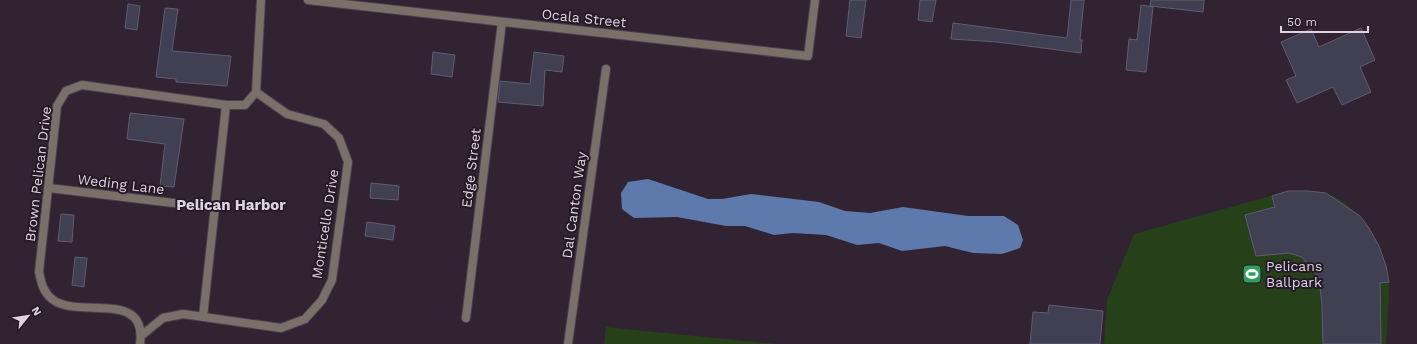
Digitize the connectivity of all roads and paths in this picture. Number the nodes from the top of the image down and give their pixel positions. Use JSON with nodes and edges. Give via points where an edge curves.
{"nodes":[{"id":1,"x":261,"y":0,"type":"edge"},
{"id":2,"x":308,"y":0,"type":"edge"},
{"id":3,"x":815,"y":0,"type":"edge"},
{"id":4,"x":502,"y":22,"type":"junction"},
{"id":5,"x":606,"y":69,"type":"dead end"},
{"id":6,"x":256,"y":92,"type":"junction"},
{"id":7,"x":226,"y":105,"type":"junction"},
{"id":8,"x":49,"y":188,"type":"junction"},
{"id":9,"x":215,"y":208,"type":"junction"},
{"id":10,"x":203,"y":317,"type":"junction"},
{"id":11,"x":466,"y":318,"type":"dead end"},
{"id":12,"x":142,"y":335,"type":"junction"},
{"id":13,"x":140,"y":344,"type":"edge"},
{"id":14,"x":568,"y":344,"type":"edge"}],
"edges":[{"from":1,"to":6,"type":"street"},
{"from":2,"to":4,"type":"street","name":"Ocala Street"},
{"from":3,"to":4,"type":"street","name":"Ocala Street","via":[[808,56]]},
{"from":4,"to":11,"type":"street","name":"Edge Street"},
{"from":5,"to":14,"type":"street","name":"Dal Canton Way"},
{"from":6,"to":7,"type":"street","name":"Brown Pelican Drive","via":[[245,105]]},
{"from":6,"to":10,"type":"street","name":"Monticello Drive","via":[[287,114],[324,124],[339,138],[348,162],[332,280],[322,300],[305,319],[281,328]]},
{"from":7,"to":8,"type":"street","name":"Brown Pelican Drive","via":[[82,85],[66,91],[58,106]]},
{"from":7,"to":9,"type":"street"},
{"from":8,"to":9,"type":"street","name":"Weding Lane"},
{"from":8,"to":12,"type":"street","name":"Brown Pelican Drive","via":[[39,272],[42,287],[52,300],[64,305],[125,310],[139,323]]},
{"from":9,"to":10,"type":"street"},
{"from":10,"to":12,"type":"street","name":"Monticello Drive","via":[[183,314],[163,318]]},
{"from":12,"to":13,"type":"street"}]}
